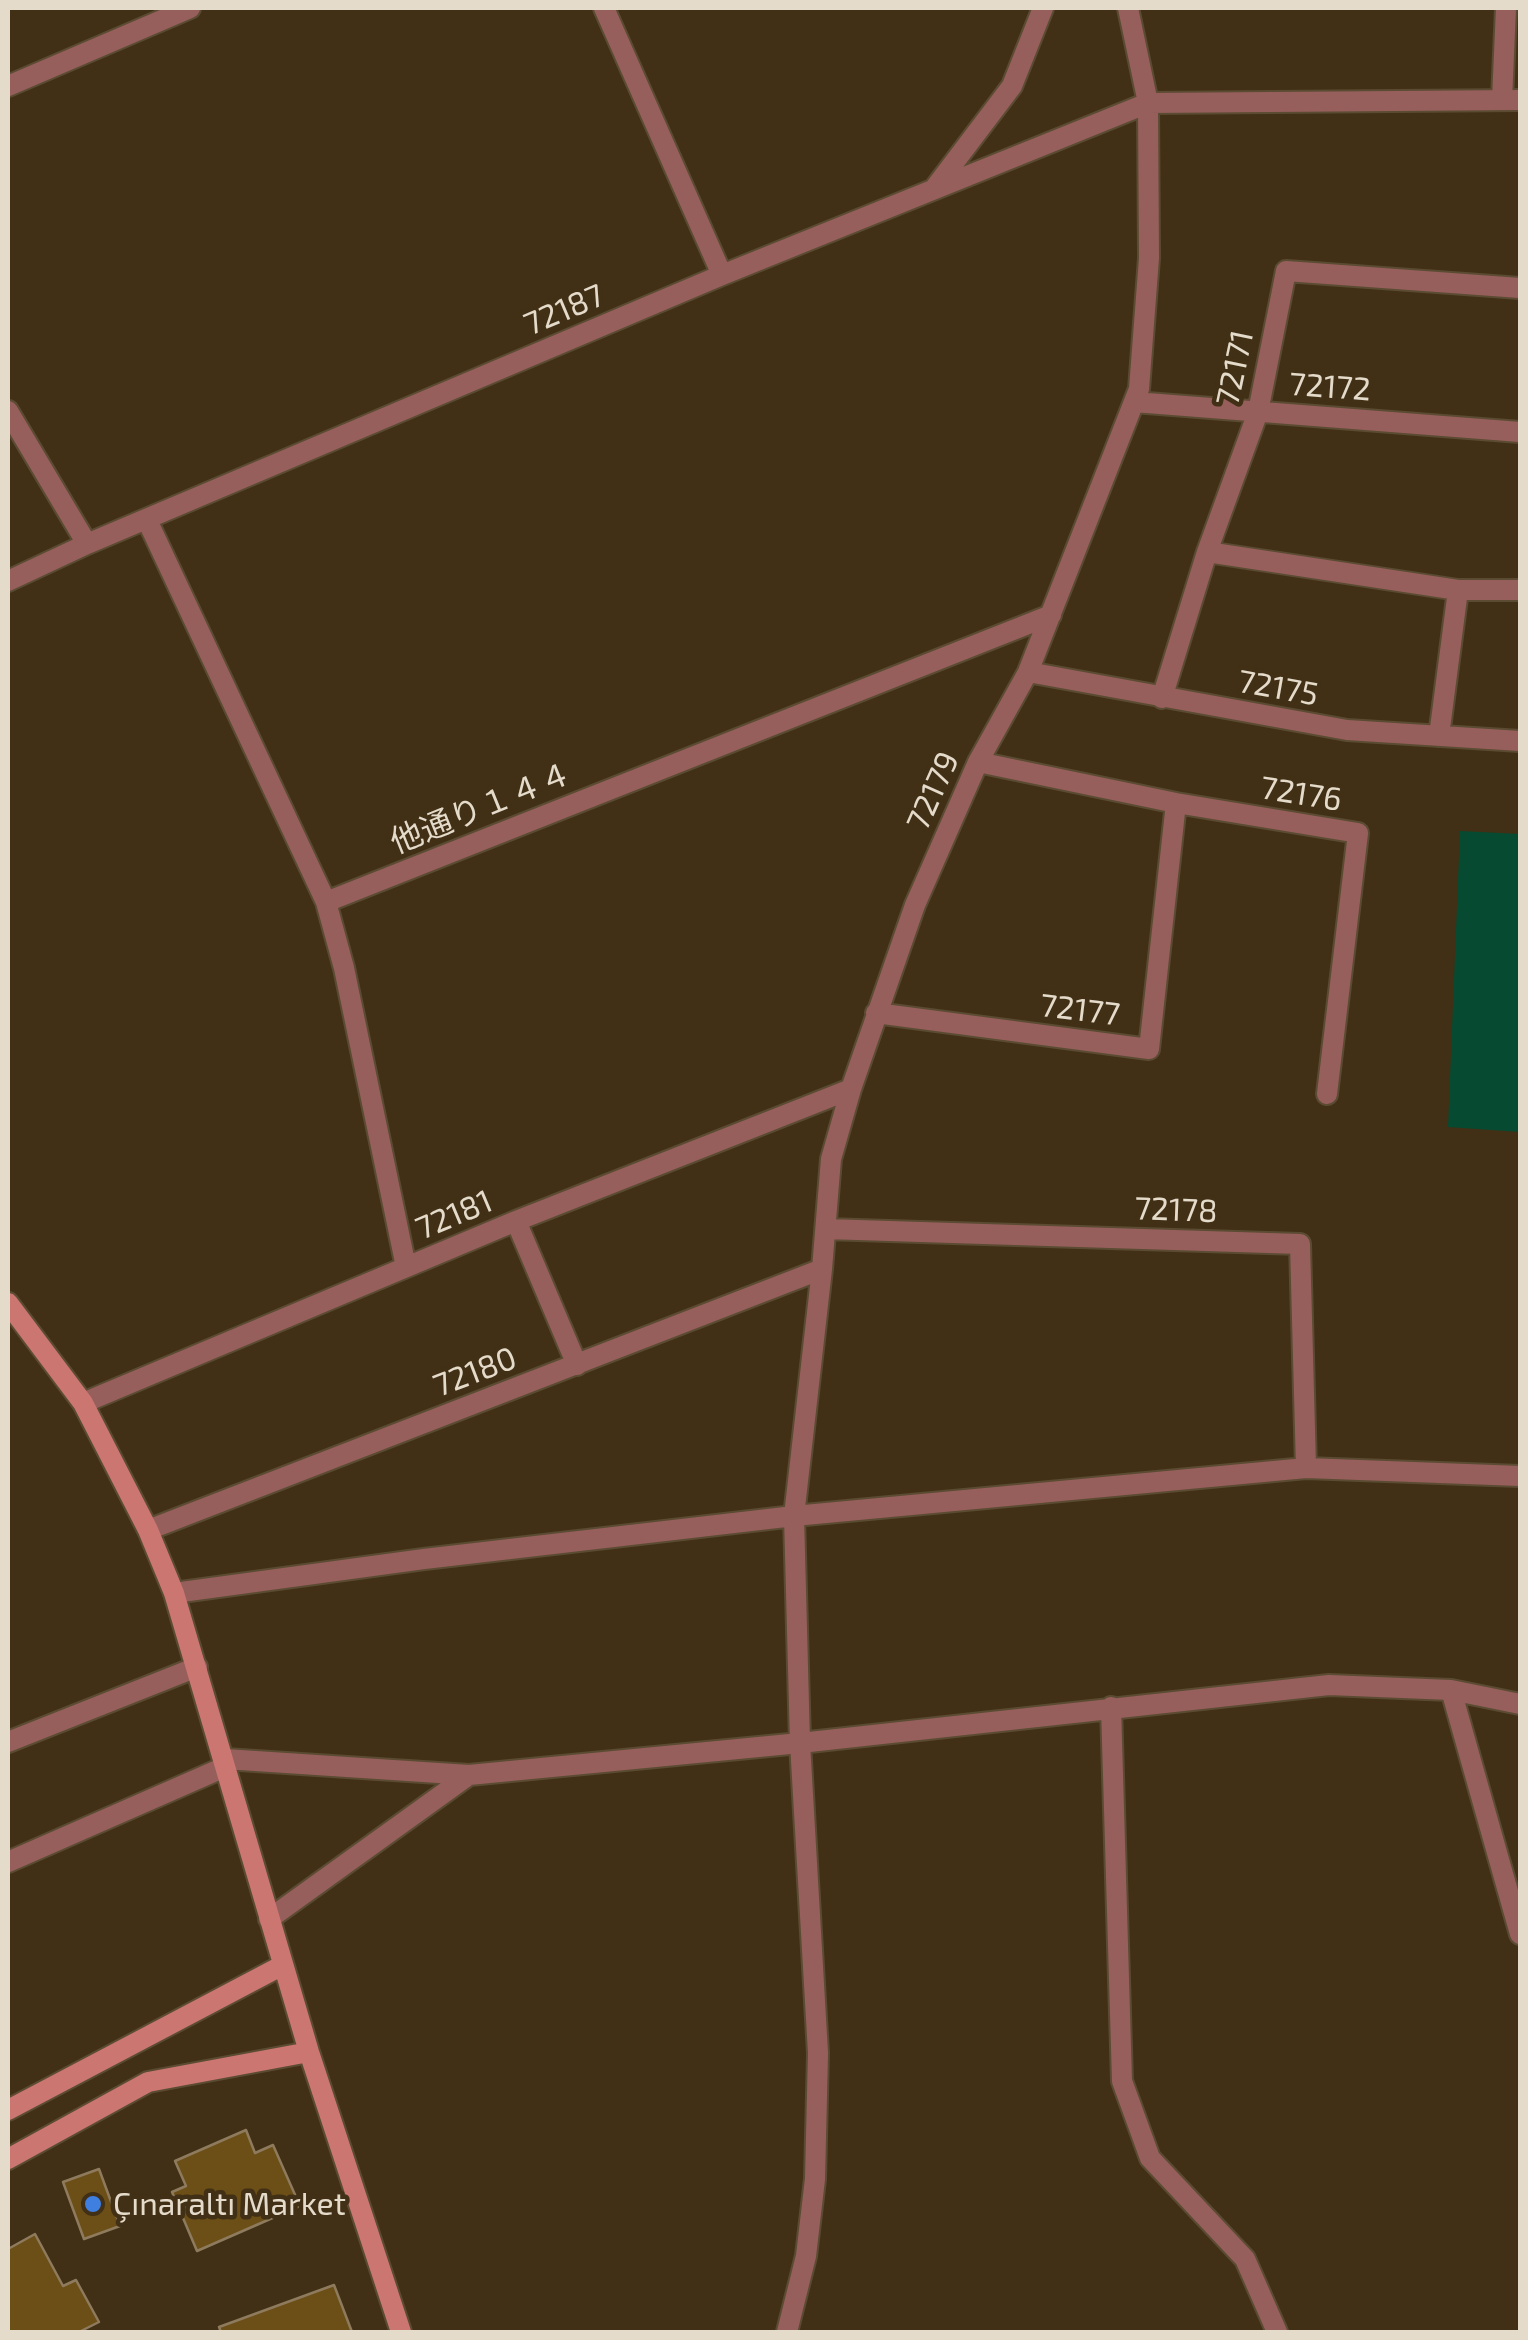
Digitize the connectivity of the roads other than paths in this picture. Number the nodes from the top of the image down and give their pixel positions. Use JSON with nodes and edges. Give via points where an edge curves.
{"nodes":[{"id":1,"x":190,"y":8,"type":"edge"},
{"id":2,"x":604,"y":8,"type":"edge"},
{"id":3,"x":1042,"y":8,"type":"edge"},
{"id":4,"x":1128,"y":8,"type":"edge"},
{"id":5,"x":1506,"y":8,"type":"edge"},
{"id":6,"x":8,"y":86,"type":"edge"},
{"id":7,"x":1511,"y":100,"type":"edge"},
{"id":8,"x":1148,"y":103,"type":"junction"},
{"id":9,"x":932,"y":192,"type":"junction"},
{"id":10,"x":722,"y":276,"type":"junction"},
{"id":11,"x":1520,"y":288,"type":"edge"},
{"id":12,"x":1134,"y":402,"type":"junction"},
{"id":13,"x":8,"y":411,"type":"edge"},
{"id":14,"x":1258,"y":412,"type":"junction"},
{"id":15,"x":1520,"y":432,"type":"edge"},
{"id":16,"x":146,"y":520,"type":"junction"},
{"id":17,"x":87,"y":544,"type":"junction"},
{"id":18,"x":1207,"y":552,"type":"junction"},
{"id":19,"x":8,"y":581,"type":"edge"},
{"id":20,"x":1458,"y":590,"type":"junction"},
{"id":21,"x":1520,"y":590,"type":"edge"},
{"id":22,"x":1051,"y":615,"type":"junction"},
{"id":23,"x":1028,"y":672,"type":"junction"},
{"id":24,"x":1162,"y":698,"type":"junction"},
{"id":25,"x":1438,"y":736,"type":"junction"},
{"id":26,"x":1520,"y":741,"type":"edge"},
{"id":27,"x":978,"y":762,"type":"junction"},
{"id":28,"x":1176,"y":803,"type":"junction"},
{"id":29,"x":326,"y":902,"type":"junction"},
{"id":30,"x":876,"y":1013,"type":"junction"},
{"id":31,"x":851,"y":1089,"type":"junction"},
{"id":32,"x":1327,"y":1094,"type":"dead end"},
{"id":33,"x":516,"y":1221,"type":"junction"},
{"id":34,"x":826,"y":1229,"type":"junction"},
{"id":35,"x":406,"y":1267,"type":"junction"},
{"id":36,"x":822,"y":1269,"type":"junction"},
{"id":37,"x":8,"y":1303,"type":"edge"},
{"id":38,"x":577,"y":1365,"type":"junction"},
{"id":39,"x":83,"y":1403,"type":"junction"},
{"id":40,"x":1306,"y":1468,"type":"junction"},
{"id":41,"x":1520,"y":1476,"type":"edge"},
{"id":42,"x":794,"y":1516,"type":"junction"},
{"id":43,"x":148,"y":1530,"type":"junction"},
{"id":44,"x":174,"y":1593,"type":"junction"},
{"id":45,"x":197,"y":1667,"type":"junction"},
{"id":46,"x":1451,"y":1690,"type":"junction"},
{"id":47,"x":1520,"y":1704,"type":"edge"},
{"id":48,"x":1111,"y":1707,"type":"junction"},
{"id":49,"x":8,"y":1742,"type":"edge"},
{"id":50,"x":800,"y":1744,"type":"junction"},
{"id":51,"x":226,"y":1763,"type":"junction"},
{"id":52,"x":469,"y":1775,"type":"junction"},
{"id":53,"x":8,"y":1862,"type":"edge"},
{"id":54,"x":269,"y":1919,"type":"junction"},
{"id":55,"x":1520,"y":1934,"type":"edge"},
{"id":56,"x":284,"y":1965,"type":"junction"},
{"id":57,"x":309,"y":2052,"type":"junction"},
{"id":58,"x":8,"y":2110,"type":"edge"},
{"id":59,"x":8,"y":2158,"type":"edge"},
{"id":60,"x":401,"y":2332,"type":"edge"},
{"id":61,"x":787,"y":2332,"type":"edge"},
{"id":62,"x":1278,"y":2332,"type":"edge"}],
"edges":[{"from":1,"to":6,"type":"street"},
{"from":2,"to":10,"type":"street"},
{"from":3,"to":9,"type":"street","via":[[1012,86]]},
{"from":4,"to":8,"type":"street","name":"72179"},
{"from":5,"to":7,"type":"street"},
{"from":7,"to":8,"type":"street"},
{"from":8,"to":9,"type":"street","name":"72187"},
{"from":8,"to":12,"type":"street","name":"72179","via":[[1149,258]]},
{"from":9,"to":10,"type":"street","name":"72187"},
{"from":10,"to":16,"type":"street","name":"72187"},
{"from":11,"to":14,"type":"street","name":"72171","via":[[1286,271]]},
{"from":12,"to":14,"type":"street","name":"72172"},
{"from":12,"to":22,"type":"street","name":"72179"},
{"from":13,"to":17,"type":"street"},
{"from":14,"to":15,"type":"street","name":"72172"},
{"from":14,"to":18,"type":"street","name":"72171"},
{"from":16,"to":17,"type":"street","name":"72187"},
{"from":16,"to":29,"type":"street"},
{"from":17,"to":19,"type":"street","name":"72187"},
{"from":18,"to":20,"type":"street"},
{"from":18,"to":24,"type":"street","name":"72171"},
{"from":20,"to":21,"type":"street"},
{"from":20,"to":25,"type":"street"},
{"from":22,"to":23,"type":"street","name":"72179"},
{"from":22,"to":29,"type":"street","name":"他通り１４４"},
{"from":23,"to":24,"type":"street","name":"72175"},
{"from":23,"to":27,"type":"street","name":"72179"},
{"from":24,"to":25,"type":"street","name":"72175","via":[[1347,730]]},
{"from":25,"to":26,"type":"street","name":"72175"},
{"from":27,"to":28,"type":"street","name":"72176"},
{"from":27,"to":30,"type":"street","name":"72179","via":[[914,906]]},
{"from":28,"to":30,"type":"street","name":"72177","via":[[1150,1049]]},
{"from":28,"to":32,"type":"street","name":"72176","via":[[1358,833]]},
{"from":29,"to":35,"type":"street"},
{"from":30,"to":31,"type":"street","name":"72179"},
{"from":31,"to":33,"type":"street","name":"72181"},
{"from":31,"to":34,"type":"street","name":"72179","via":[[831,1159]]},
{"from":33,"to":35,"type":"street","name":"72181"},
{"from":33,"to":38,"type":"street"},
{"from":34,"to":36,"type":"street","name":"72179"},
{"from":34,"to":40,"type":"street","name":"72178","via":[[1300,1244]]},
{"from":35,"to":39,"type":"street","name":"72181"},
{"from":36,"to":38,"type":"street","name":"72180"},
{"from":36,"to":42,"type":"street","name":"72179"},
{"from":37,"to":39,"type":"main road"},
{"from":38,"to":43,"type":"street","name":"72180"},
{"from":39,"to":43,"type":"main road"},
{"from":40,"to":41,"type":"street"},
{"from":40,"to":42,"type":"street"},
{"from":42,"to":44,"type":"street"},
{"from":42,"to":50,"type":"street","name":"72179"},
{"from":43,"to":44,"type":"main road"},
{"from":44,"to":45,"type":"main road"},
{"from":45,"to":49,"type":"street"},
{"from":45,"to":51,"type":"main road"},
{"from":46,"to":47,"type":"street"},
{"from":46,"to":48,"type":"street","via":[[1330,1686]]},
{"from":46,"to":55,"type":"street"},
{"from":48,"to":50,"type":"street"},
{"from":48,"to":62,"type":"street","via":[[1122,2081],[1150,2158],[1245,2258]]},
{"from":50,"to":52,"type":"street"},
{"from":50,"to":61,"type":"street","name":"72179","via":[[818,2053],[806,2256]]},
{"from":51,"to":52,"type":"street"},
{"from":51,"to":53,"type":"street"},
{"from":51,"to":54,"type":"main road"},
{"from":52,"to":54,"type":"street"},
{"from":54,"to":56,"type":"main road"},
{"from":56,"to":57,"type":"main road"},
{"from":56,"to":58,"type":"main road"},
{"from":57,"to":59,"type":"main road","via":[[148,2082]]},
{"from":57,"to":60,"type":"main road"}]}
